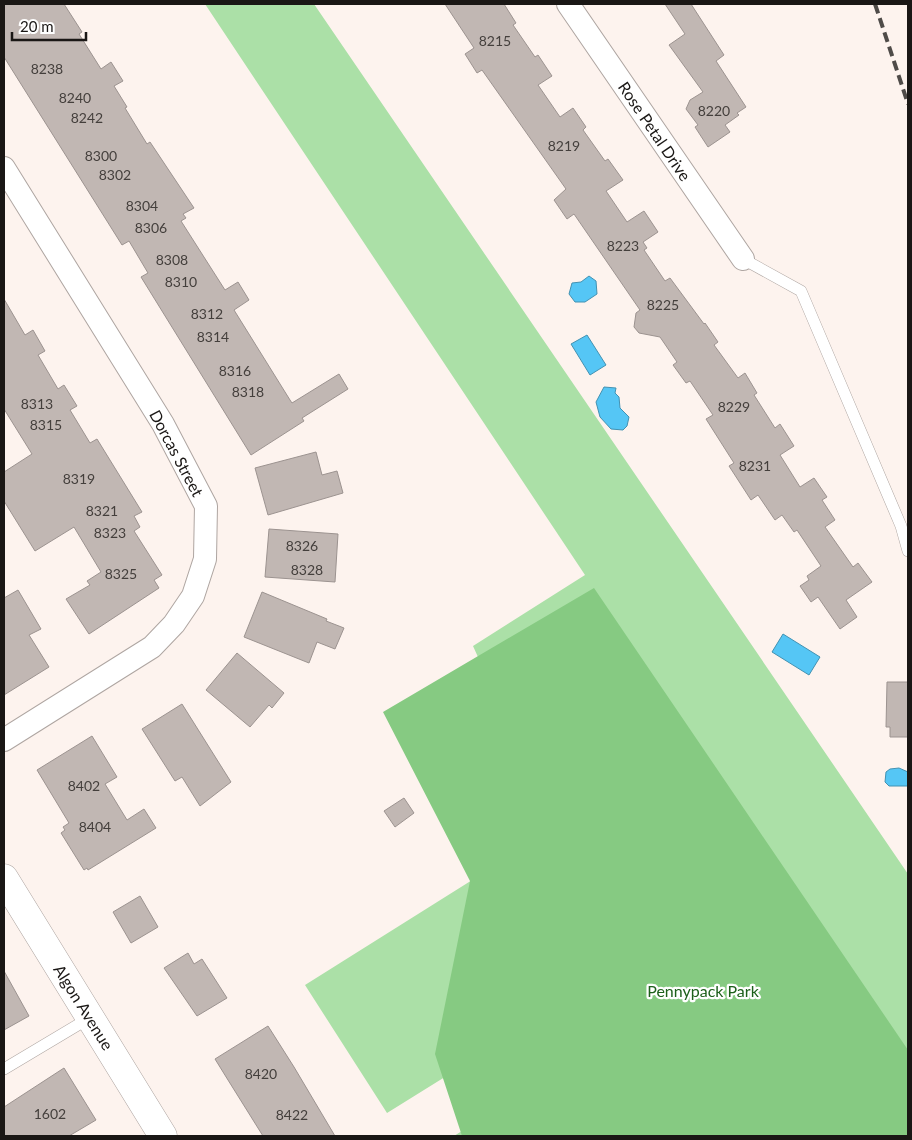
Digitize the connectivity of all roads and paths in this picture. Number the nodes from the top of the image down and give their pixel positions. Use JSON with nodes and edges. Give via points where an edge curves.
{"nodes":[{"id":1,"x":568,"y":4,"type":"edge"},
{"id":2,"x":4,"y":168,"type":"edge"},
{"id":3,"x":743,"y":259,"type":"joint"},
{"id":4,"x":908,"y":551,"type":"edge"},
{"id":5,"x":4,"y":740,"type":"edge"},
{"id":6,"x":6,"y":886,"type":"edge"},
{"id":7,"x":91,"y":1017,"type":"junction"},
{"id":8,"x":4,"y":1069,"type":"edge"},
{"id":9,"x":163,"y":1136,"type":"edge"}],
"edges":[{"from":1,"to":3,"type":"street","name":"Rose Petal Drive"},
{"from":2,"to":5,"type":"street","name":"Dorcas Street","via":[[163,424],[206,506],[205,559],[193,596],[174,624],[152,647]]},
{"from":3,"to":4,"type":"lane","via":[[801,291],[901,526]]},
{"from":6,"to":7,"type":"street","name":"Algon Avenue"},
{"from":7,"to":8,"type":"lane"},
{"from":7,"to":9,"type":"street","name":"Algon Avenue"}]}
